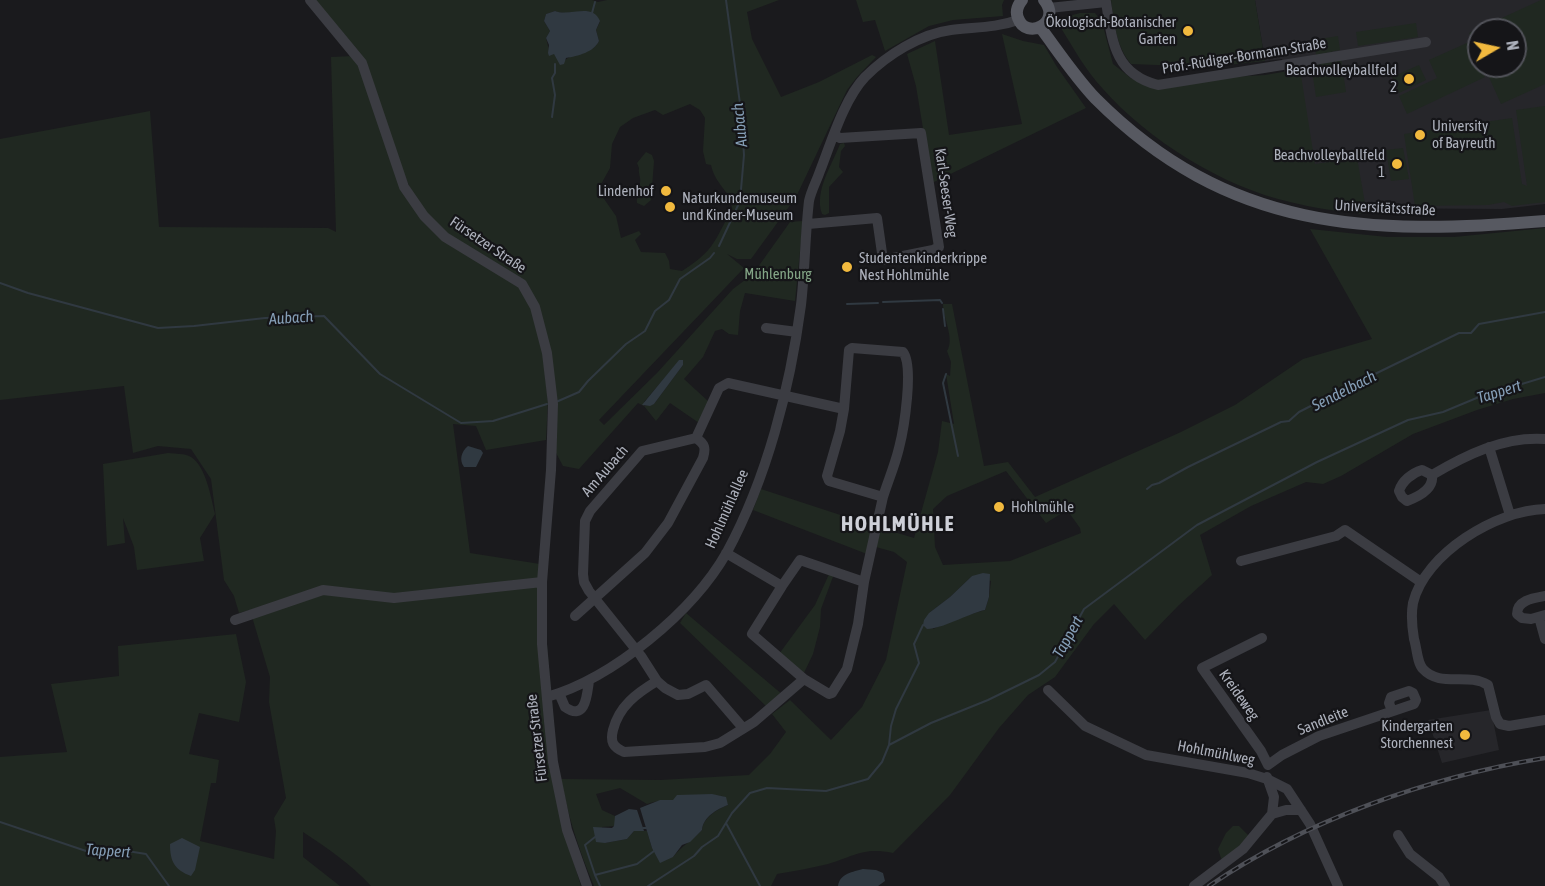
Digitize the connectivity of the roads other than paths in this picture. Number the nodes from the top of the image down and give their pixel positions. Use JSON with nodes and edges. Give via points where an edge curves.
{"nodes":[{"id":1,"x":310,"y":0,"type":"edge"},
{"id":2,"x":1022,"y":0,"type":"edge"},
{"id":3,"x":1046,"y":4,"type":"edge"},
{"id":4,"x":1018,"y":20,"type":"junction"},
{"id":5,"x":1040,"y":27,"type":"junction"},
{"id":6,"x":1426,"y":42,"type":"dead end"},
{"id":7,"x":834,"y":135,"type":"junction"},
{"id":8,"x":1545,"y":221,"type":"edge"},
{"id":9,"x":808,"y":224,"type":"junction"},
{"id":10,"x":766,"y":328,"type":"dead end"},
{"id":11,"x":797,"y":332,"type":"junction"},
{"id":12,"x":785,"y":395,"type":"junction"},
{"id":13,"x":844,"y":409,"type":"junction"},
{"id":14,"x":696,"y":438,"type":"junction"},
{"id":15,"x":1545,"y":439,"type":"edge"},
{"id":16,"x":1489,"y":447,"type":"junction"},
{"id":17,"x":1432,"y":475,"type":"dead end"},
{"id":18,"x":883,"y":497,"type":"junction"},
{"id":19,"x":1545,"y":509,"type":"edge"},
{"id":20,"x":1510,"y":515,"type":"junction"},
{"id":21,"x":726,"y":553,"type":"junction"},
{"id":22,"x":1241,"y":561,"type":"dead end"},
{"id":23,"x":542,"y":582,"type":"junction"},
{"id":24,"x":864,"y":582,"type":"junction"},
{"id":25,"x":1421,"y":582,"type":"junction"},
{"id":26,"x":783,"y":586,"type":"junction"},
{"id":27,"x":1545,"y":596,"type":"edge"},
{"id":28,"x":595,"y":598,"type":"junction"},
{"id":29,"x":574,"y":616,"type":"dead end"},
{"id":30,"x":1542,"y":616,"type":"edge"},
{"id":31,"x":235,"y":620,"type":"dead end"},
{"id":32,"x":1262,"y":638,"type":"dead end"},
{"id":33,"x":1545,"y":639,"type":"edge"},
{"id":34,"x":636,"y":650,"type":"junction"},
{"id":35,"x":804,"y":680,"type":"junction"},
{"id":36,"x":589,"y":681,"type":"junction"},
{"id":37,"x":657,"y":681,"type":"junction"},
{"id":38,"x":1048,"y":690,"type":"dead end"},
{"id":39,"x":560,"y":693,"type":"junction"},
{"id":40,"x":547,"y":697,"type":"junction"},
{"id":41,"x":1392,"y":711,"type":"dead end"},
{"id":42,"x":1545,"y":720,"type":"edge"},
{"id":43,"x":743,"y":728,"type":"junction"},
{"id":44,"x":1268,"y":765,"type":"junction"},
{"id":45,"x":1268,"y":779,"type":"junction"},
{"id":46,"x":1301,"y":810,"type":"junction"},
{"id":47,"x":1272,"y":814,"type":"junction"},
{"id":48,"x":1398,"y":835,"type":"dead end"},
{"id":49,"x":587,"y":886,"type":"edge"},
{"id":50,"x":1194,"y":886,"type":"edge"},
{"id":51,"x":1338,"y":886,"type":"edge"},
{"id":52,"x":1445,"y":886,"type":"edge"}],
"edges":[{"from":1,"to":23,"type":"street","name":"Fürsetzer Straße","via":[[362,63],[404,187],[424,216],[445,237],[522,284],[535,306],[547,353],[553,404]]},
{"from":2,"to":4,"type":"main road"},
{"from":3,"to":5,"type":"main road","via":[[1048,17]]},
{"from":3,"to":6,"type":"street","name":"Prof.-Rüdiger-Bormann-Straße","via":[[1106,2],[1113,42],[1122,63],[1142,81],[1158,85]]},
{"from":4,"to":5,"type":"main road","via":[[1030,28]]},
{"from":4,"to":7,"type":"street","name":"Hohlmühlallee","via":[[916,40],[864,78]]},
{"from":5,"to":8,"type":"main road","name":"Universitätsstraße","via":[[1095,98],[1133,133],[1207,182],[1238,196],[1330,221],[1385,226],[1452,227]]},
{"from":7,"to":9,"type":"street","name":"Hohlmühlallee","via":[[809,198]]},
{"from":7,"to":9,"type":"street","name":"Karl-Seeser-Weg","via":[[840,138],[921,133],[939,247],[883,260],[878,218]]},
{"from":9,"to":11,"type":"street","name":"Hohlmühlallee"},
{"from":10,"to":11,"type":"street"},
{"from":11,"to":12,"type":"street","name":"Hohlmühlallee"},
{"from":12,"to":13,"type":"street"},
{"from":12,"to":14,"type":"street","via":[[723,385]]},
{"from":12,"to":21,"type":"street","name":"Hohlmühlallee","via":[[758,481]]},
{"from":13,"to":18,"type":"street","via":[[827,476],[829,480]]},
{"from":13,"to":18,"type":"street","via":[[852,348],[903,352],[907,357],[908,388],[904,421]]},
{"from":14,"to":28,"type":"street","via":[[706,449],[668,523],[645,553]]},
{"from":14,"to":28,"type":"street","name":"Am Aubach","via":[[642,451],[590,511],[585,521],[583,574]]},
{"from":15,"to":16,"type":"street"},
{"from":16,"to":17,"type":"street"},
{"from":16,"to":20,"type":"street"},
{"from":18,"to":24,"type":"street"},
{"from":19,"to":20,"type":"street"},
{"from":20,"to":25,"type":"street","via":[[1456,545]]},
{"from":21,"to":26,"type":"street"},
{"from":21,"to":34,"type":"street","name":"Hohlmühlallee","via":[[686,605]]},
{"from":22,"to":25,"type":"street","via":[[1336,536],[1345,530]]},
{"from":23,"to":31,"type":"street","via":[[394,598],[323,590]]},
{"from":23,"to":40,"type":"street","name":"Fürsetzer Straße"},
{"from":24,"to":26,"type":"street","via":[[800,560]]},
{"from":24,"to":35,"type":"street","via":[[847,669],[829,694]]},
{"from":25,"to":42,"type":"street","via":[[1413,603],[1412,624],[1421,667],[1442,679],[1470,678],[1488,685],[1500,724]]},
{"from":26,"to":35,"type":"street","via":[[752,634]]},
{"from":27,"to":30,"type":"street","via":[[1523,602],[1516,610],[1522,618]]},
{"from":28,"to":29,"type":"street"},
{"from":28,"to":34,"type":"street","name":"Am Aubach"},
{"from":30,"to":33,"type":"street"},
{"from":32,"to":44,"type":"street","name":"Kreideweg","via":[[1202,668]]},
{"from":34,"to":36,"type":"street","name":"Hohlmühlallee"},
{"from":34,"to":37,"type":"street","name":"Am Aubach"},
{"from":35,"to":43,"type":"street"},
{"from":36,"to":39,"type":"street","name":"Hohlmühlallee"},
{"from":36,"to":39,"type":"street","via":[[586,702],[578,710],[565,707]]},
{"from":37,"to":43,"type":"street","via":[[678,695],[706,685]]},
{"from":37,"to":43,"type":"street","via":[[640,691],[617,716],[612,735],[616,749],[624,752],[705,747],[720,743]]},
{"from":38,"to":45,"type":"street","name":"Hohlmühlweg","via":[[1085,726],[1146,755],[1248,772]]},
{"from":39,"to":40,"type":"street","name":"Hohlmühlallee"},
{"from":40,"to":49,"type":"street","name":"Fürsetzer Straße","via":[[559,795],[573,851]]},
{"from":41,"to":44,"type":"street","name":"Sandleite","via":[[1319,736]]},
{"from":44,"to":45,"type":"street"},
{"from":45,"to":46,"type":"street","name":"Hohlmühlweg","via":[[1287,789]]},
{"from":45,"to":47,"type":"street","via":[[1274,797]]},
{"from":46,"to":47,"type":"street"},
{"from":46,"to":51,"type":"street","name":"Hohlmühlweg"},
{"from":47,"to":50,"type":"street","via":[[1243,849]]},
{"from":48,"to":52,"type":"street","via":[[1410,854]]}]}
